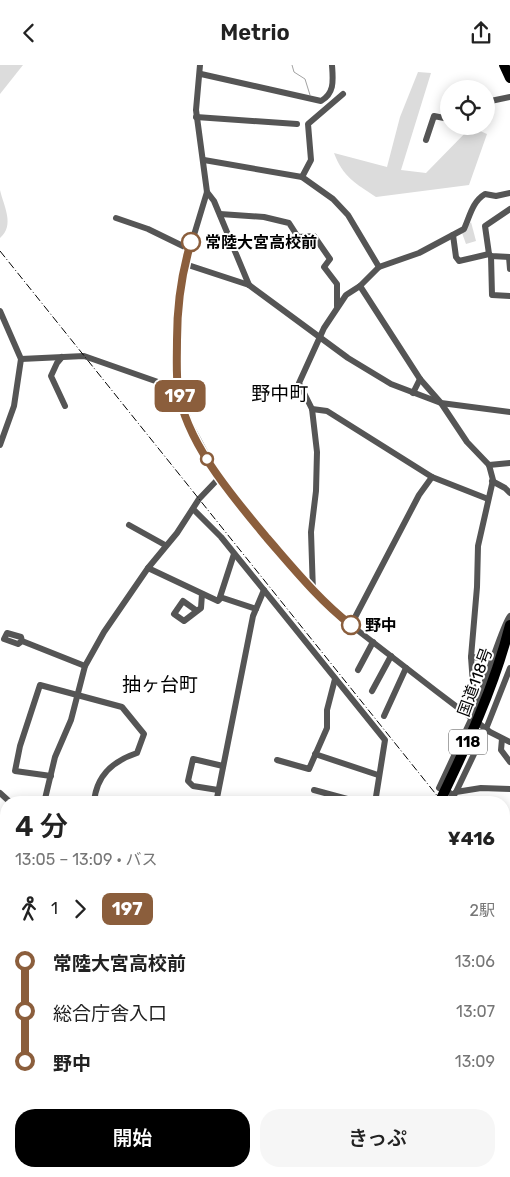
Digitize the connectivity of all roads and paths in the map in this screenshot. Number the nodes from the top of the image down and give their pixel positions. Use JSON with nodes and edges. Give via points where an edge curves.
{"nodes":[{"id":1,"x":200,"y":65,"type":"edge"},
{"id":2,"x":332,"y":65,"type":"edge"},
{"id":3,"x":504,"y":65,"type":"edge"},
{"id":4,"x":201,"y":74,"type":"junction"},
{"id":5,"x":510,"y":78,"type":"edge"},
{"id":6,"x":343,"y":94,"type":"dead end"},
{"id":7,"x":510,"y":97,"type":"edge"},
{"id":8,"x":495,"y":100,"type":"edge"},
{"id":9,"x":196,"y":117,"type":"junction"},
{"id":10,"x":440,"y":117,"type":"edge"},
{"id":11,"x":297,"y":124,"type":"dead end"},
{"id":12,"x":426,"y":140,"type":"dead end"},
{"id":13,"x":204,"y":159,"type":"junction"},
{"id":14,"x":302,"y":177,"type":"junction"},
{"id":15,"x":207,"y":193,"type":"junction"},
{"id":16,"x":510,"y":193,"type":"edge"},
{"id":17,"x":510,"y":209,"type":"edge"},
{"id":18,"x":220,"y":214,"type":"junction"},
{"id":19,"x":116,"y":218,"type":"dead end"},
{"id":20,"x":453,"y":235,"type":"junction"},
{"id":21,"x":189,"y":249,"type":"junction"},
{"id":22,"x":490,"y":255,"type":"junction"},
{"id":23,"x":509,"y":257,"type":"edge"},
{"id":24,"x":185,"y":264,"type":"junction"},
{"id":25,"x":379,"y":267,"type":"junction"},
{"id":26,"x":510,"y":269,"type":"edge"},
{"id":27,"x":249,"y":285,"type":"junction"},
{"id":28,"x":360,"y":286,"type":"junction"},
{"id":29,"x":510,"y":295,"type":"edge"},
{"id":30,"x":337,"y":306,"type":"junction"},
{"id":31,"x":0,"y":311,"type":"edge"},
{"id":32,"x":3,"y":324,"type":"edge"},
{"id":33,"x":319,"y":337,"type":"junction"},
{"id":34,"x":62,"y":357,"type":"junction"},
{"id":35,"x":21,"y":359,"type":"junction"},
{"id":36,"x":420,"y":379,"type":"junction"},
{"id":37,"x":178,"y":389,"type":"junction"},
{"id":38,"x":413,"y":393,"type":"junction"},
{"id":39,"x":441,"y":403,"type":"junction"},
{"id":40,"x":65,"y":406,"type":"dead end"},
{"id":41,"x":312,"y":409,"type":"junction"},
{"id":42,"x":510,"y":412,"type":"edge"},
{"id":43,"x":0,"y":445,"type":"edge"},
{"id":44,"x":510,"y":463,"type":"edge"},
{"id":45,"x":489,"y":465,"type":"junction"},
{"id":46,"x":432,"y":477,"type":"junction"},
{"id":47,"x":219,"y":479,"type":"junction"},
{"id":48,"x":492,"y":481,"type":"junction"},
{"id":49,"x":508,"y":489,"type":"edge"},
{"id":50,"x":488,"y":499,"type":"junction"},
{"id":51,"x":194,"y":509,"type":"junction"},
{"id":52,"x":129,"y":525,"type":"dead end"},
{"id":53,"x":165,"y":545,"type":"junction"},
{"id":54,"x":234,"y":553,"type":"junction"},
{"id":55,"x":148,"y":569,"type":"junction"},
{"id":56,"x":264,"y":590,"type":"junction"},
{"id":57,"x":313,"y":592,"type":"junction"},
{"id":58,"x":202,"y":594,"type":"junction"},
{"id":59,"x":221,"y":598,"type":"junction"},
{"id":60,"x":256,"y":609,"type":"junction"},
{"id":61,"x":197,"y":611,"type":"dead end"},
{"id":62,"x":510,"y":616,"type":"edge"},
{"id":63,"x":351,"y":625,"type":"junction"},
{"id":64,"x":510,"y":625,"type":"edge"},
{"id":65,"x":22,"y":641,"type":"dead end"},
{"id":66,"x":373,"y":642,"type":"junction"},
{"id":67,"x":510,"y":646,"type":"edge"},
{"id":68,"x":391,"y":655,"type":"junction"},
{"id":69,"x":471,"y":657,"type":"junction"},
{"id":70,"x":494,"y":659,"type":"junction"},
{"id":71,"x":85,"y":666,"type":"junction"},
{"id":72,"x":510,"y":667,"type":"edge"},
{"id":73,"x":406,"y":668,"type":"junction"},
{"id":74,"x":358,"y":670,"type":"dead end"},
{"id":75,"x":335,"y":679,"type":"junction"},
{"id":76,"x":496,"y":681,"type":"junction"},
{"id":77,"x":372,"y":691,"type":"dead end"},
{"id":78,"x":77,"y":693,"type":"junction"},
{"id":79,"x":474,"y":711,"type":"junction"},
{"id":80,"x":384,"y":715,"type":"dead end"},
{"id":81,"x":472,"y":718,"type":"junction"},
{"id":82,"x":486,"y":729,"type":"junction"},
{"id":83,"x":502,"y":739,"type":"junction"},
{"id":84,"x":510,"y":742,"type":"edge"},
{"id":85,"x":315,"y":754,"type":"junction"},
{"id":86,"x":277,"y":760,"type":"dead end"},
{"id":87,"x":510,"y":762,"type":"edge"},
{"id":88,"x":223,"y":766,"type":"junction"},
{"id":89,"x":378,"y":775,"type":"junction"},
{"id":90,"x":51,"y":776,"type":"junction"},
{"id":91,"x":510,"y":789,"type":"edge"},
{"id":92,"x":218,"y":790,"type":"junction"},
{"id":93,"x":314,"y":790,"type":"dead end"},
{"id":94,"x":456,"y":792,"type":"junction"},
{"id":95,"x":46,"y":796,"type":"edge"},
{"id":96,"x":95,"y":796,"type":"edge"},
{"id":97,"x":217,"y":796,"type":"edge"},
{"id":98,"x":336,"y":796,"type":"edge"},
{"id":99,"x":375,"y":796,"type":"edge"},
{"id":100,"x":442,"y":796,"type":"edge"},
{"id":101,"x":448,"y":796,"type":"edge"}],
"edges":[{"from":1,"to":4,"type":"street"},
{"from":2,"to":4,"type":"street","via":[[333,86],[328,97],[321,101]]},
{"from":3,"to":5,"type":"highway"},
{"from":4,"to":9,"type":"street"},
{"from":6,"to":14,"type":"street","via":[[308,124],[311,159]]},
{"from":7,"to":8,"type":"street"},
{"from":9,"to":11,"type":"street"},
{"from":9,"to":13,"type":"street"},
{"from":10,"to":12,"type":"street","via":[[434,116]]},
{"from":13,"to":14,"type":"street"},
{"from":13,"to":15,"type":"street"},
{"from":14,"to":25,"type":"street","via":[[333,199],[348,215]]},
{"from":15,"to":18,"type":"street"},
{"from":15,"to":21,"type":"street"},
{"from":16,"to":20,"type":"street","via":[[480,197],[464,229]]},
{"from":17,"to":22,"type":"street","via":[[485,227]]},
{"from":18,"to":27,"type":"street"},
{"from":18,"to":30,"type":"street","via":[[264,217],[289,223],[298,237],[314,236],[330,259],[324,267],[337,284]]},
{"from":19,"to":21,"type":"street"},
{"from":20,"to":22,"type":"street","via":[[459,261]]},
{"from":20,"to":25,"type":"street","via":[[420,253]]},
{"from":21,"to":24,"type":"street"},
{"from":22,"to":23,"type":"street"},
{"from":22,"to":29,"type":"street","via":[[492,295]]},
{"from":23,"to":26,"type":"street"},
{"from":24,"to":27,"type":"street"},
{"from":24,"to":37,"type":"street","via":[[177,307]]},
{"from":25,"to":28,"type":"street"},
{"from":27,"to":33,"type":"street"},
{"from":28,"to":30,"type":"street"},
{"from":28,"to":36,"type":"street"},
{"from":30,"to":33,"type":"street"},
{"from":31,"to":32,"type":"street"},
{"from":32,"to":35,"type":"street"},
{"from":33,"to":38,"type":"street","via":[[364,369]]},
{"from":33,"to":41,"type":"street","via":[[300,383]]},
{"from":34,"to":35,"type":"street"},
{"from":34,"to":37,"type":"street","via":[[92,358]]},
{"from":34,"to":40,"type":"street","via":[[51,376]]},
{"from":35,"to":43,"type":"street","via":[[14,406]]},
{"from":36,"to":38,"type":"street"},
{"from":36,"to":39,"type":"street"},
{"from":37,"to":47,"type":"street","via":[[190,424]]},
{"from":38,"to":39,"type":"street"},
{"from":39,"to":42,"type":"street"},
{"from":39,"to":45,"type":"street","via":[[467,442]]},
{"from":41,"to":46,"type":"street","via":[[327,411]]},
{"from":41,"to":57,"type":"street","via":[[317,471],[311,532]]},
{"from":44,"to":45,"type":"street"},
{"from":45,"to":48,"type":"street"},
{"from":46,"to":50,"type":"street"},
{"from":46,"to":63,"type":"street","via":[[419,495]]},
{"from":47,"to":51,"type":"street","via":[[199,499]]},
{"from":47,"to":57,"type":"street"},
{"from":48,"to":49,"type":"street"},
{"from":48,"to":50,"type":"street"},
{"from":50,"to":69,"type":"street","via":[[478,546]]},
{"from":51,"to":53,"type":"street"},
{"from":51,"to":54,"type":"street"},
{"from":52,"to":53,"type":"street"},
{"from":53,"to":55,"type":"street"},
{"from":54,"to":56,"type":"street"},
{"from":54,"to":59,"type":"street"},
{"from":55,"to":58,"type":"street"},
{"from":55,"to":71,"type":"street","via":[[104,632]]},
{"from":56,"to":60,"type":"street"},
{"from":56,"to":75,"type":"street"},
{"from":57,"to":63,"type":"street"},
{"from":58,"to":59,"type":"street","via":[[218,601]]},
{"from":58,"to":61,"type":"street","via":[[201,608]]},
{"from":59,"to":60,"type":"street"},
{"from":60,"to":88,"type":"street"},
{"from":62,"to":70,"type":"street","via":[[504,623]]},
{"from":63,"to":66,"type":"street"},
{"from":64,"to":76,"type":"highway","name":"国道118号","number":"118"},
{"from":65,"to":71,"type":"street"},
{"from":66,"to":68,"type":"street"},
{"from":66,"to":74,"type":"street"},
{"from":67,"to":76,"type":"highway","name":"国道118号","number":"118"},
{"from":68,"to":73,"type":"street"},
{"from":68,"to":77,"type":"street"},
{"from":69,"to":70,"type":"street"},
{"from":69,"to":79,"type":"street"},
{"from":70,"to":79,"type":"street"},
{"from":71,"to":78,"type":"street"},
{"from":72,"to":82,"type":"street"},
{"from":73,"to":80,"type":"street"},
{"from":73,"to":81,"type":"street"},
{"from":75,"to":85,"type":"street","via":[[327,710],[327,728]]},
{"from":75,"to":89,"type":"street","via":[[385,740]]},
{"from":76,"to":100,"type":"highway","name":"国道118号","number":"118"},
{"from":76,"to":101,"type":"highway","name":"国道118号","number":"118","via":[[478,734]]},
{"from":78,"to":90,"type":"street"},
{"from":78,"to":90,"type":"street","via":[[40,685],[20,746],[15,771]]},
{"from":78,"to":96,"type":"street","via":[[122,707],[144,734],[137,753],[108,768]]},
{"from":79,"to":81,"type":"street"},
{"from":81,"to":82,"type":"street"},
{"from":81,"to":94,"type":"street","via":[[439,788],[454,795]]},
{"from":82,"to":83,"type":"street"},
{"from":82,"to":94,"type":"street"},
{"from":83,"to":84,"type":"street"},
{"from":83,"to":87,"type":"street","via":[[500,750]]},
{"from":85,"to":86,"type":"street","via":[[309,769]]},
{"from":85,"to":89,"type":"street"},
{"from":88,"to":92,"type":"street"},
{"from":88,"to":92,"type":"street","via":[[193,759],[188,781],[193,786]]},
{"from":89,"to":99,"type":"street"},
{"from":90,"to":95,"type":"street"},
{"from":91,"to":94,"type":"street","via":[[480,788]]},
{"from":92,"to":97,"type":"street"},
{"from":93,"to":98,"type":"street"}]}
